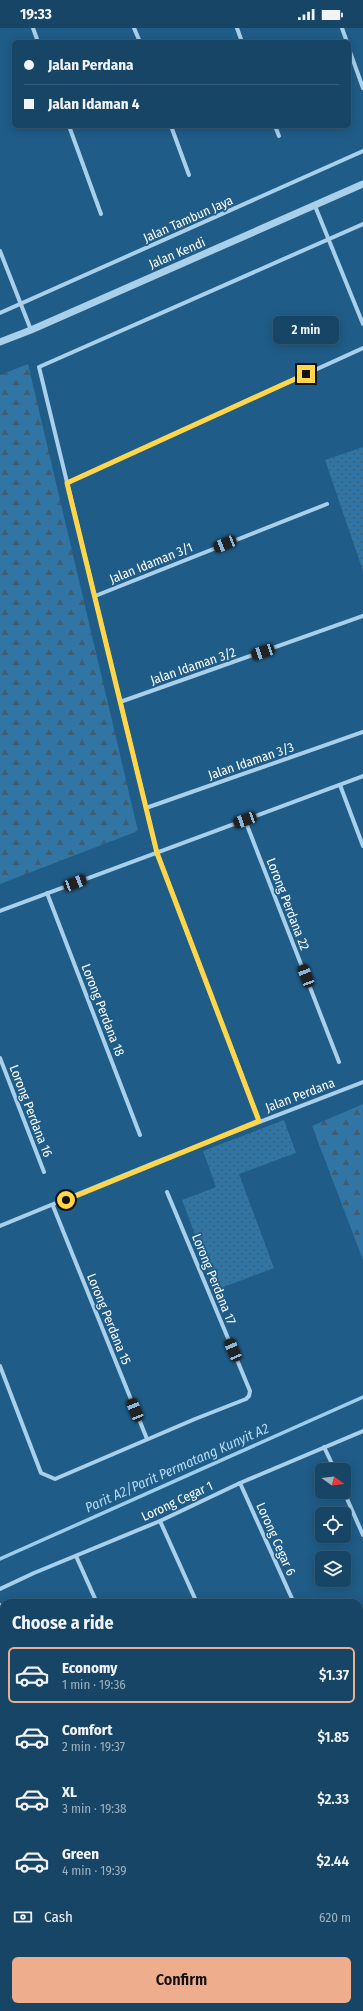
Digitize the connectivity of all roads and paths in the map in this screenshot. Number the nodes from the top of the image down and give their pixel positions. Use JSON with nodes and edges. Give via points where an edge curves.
{"nodes":[{"id":1,"x":33,"y":28,"type":"edge"},
{"id":2,"x":134,"y":28,"type":"edge"},
{"id":3,"x":237,"y":28,"type":"edge"},
{"id":4,"x":342,"y":28,"type":"edge"},
{"id":5,"x":37,"y":40,"type":"edge"},
{"id":6,"x":139,"y":40,"type":"edge"},
{"id":7,"x":241,"y":40,"type":"edge"},
{"id":8,"x":346,"y":40,"type":"edge"},
{"id":9,"x":351,"y":54,"type":"edge"},
{"id":10,"x":363,"y":88,"type":"edge"},
{"id":11,"x":70,"y":128,"type":"edge"},
{"id":12,"x":172,"y":128,"type":"edge"},
{"id":13,"x":276,"y":128,"type":"edge"},
{"id":14,"x":279,"y":136,"type":"dead end"},
{"id":15,"x":363,"y":151,"type":"edge"},
{"id":16,"x":189,"y":176,"type":"dead end"},
{"id":17,"x":363,"y":184,"type":"edge"},
{"id":18,"x":316,"y":206,"type":"junction"},
{"id":19,"x":101,"y":214,"type":"dead end"},
{"id":20,"x":363,"y":224,"type":"edge"},
{"id":21,"x":329,"y":239,"type":"junction"},
{"id":22,"x":0,"y":251,"type":"edge"},
{"id":23,"x":21,"y":305,"type":"junction"},
{"id":24,"x":0,"y":313,"type":"edge"},
{"id":25,"x":363,"y":324,"type":"edge"},
{"id":26,"x":31,"y":330,"type":"junction"},
{"id":27,"x":0,"y":342,"type":"edge"},
{"id":28,"x":363,"y":348,"type":"edge"},
{"id":29,"x":67,"y":483,"type":"junction"},
{"id":30,"x":327,"y":504,"type":"dead end"},
{"id":31,"x":94,"y":596,"type":"junction"},
{"id":32,"x":363,"y":616,"type":"edge"},
{"id":33,"x":120,"y":702,"type":"junction"},
{"id":34,"x":363,"y":732,"type":"edge"},
{"id":35,"x":363,"y":776,"type":"edge"},
{"id":36,"x":340,"y":785,"type":"junction"},
{"id":37,"x":146,"y":808,"type":"junction"},
{"id":38,"x":245,"y":820,"type":"junction"},
{"id":39,"x":363,"y":846,"type":"edge"},
{"id":40,"x":157,"y":853,"type":"junction"},
{"id":41,"x":47,"y":893,"type":"junction"},
{"id":42,"x":0,"y":911,"type":"edge"},
{"id":43,"x":0,"y":1058,"type":"edge"},
{"id":44,"x":339,"y":1062,"type":"dead end"},
{"id":45,"x":363,"y":1082,"type":"edge"},
{"id":46,"x":259,"y":1121,"type":"junction"},
{"id":47,"x":140,"y":1135,"type":"dead end"},
{"id":48,"x":44,"y":1172,"type":"dead end"},
{"id":49,"x":167,"y":1192,"type":"dead end"},
{"id":50,"x":53,"y":1206,"type":"junction"},
{"id":51,"x":0,"y":1226,"type":"edge"},
{"id":52,"x":0,"y":1366,"type":"edge"},
{"id":53,"x":363,"y":1431,"type":"edge"},
{"id":54,"x":147,"y":1439,"type":"junction"},
{"id":55,"x":324,"y":1447,"type":"junction"},
{"id":56,"x":331,"y":1463,"type":"edge"},
{"id":57,"x":240,"y":1483,"type":"junction"},
{"id":58,"x":347,"y":1499,"type":"edge"},
{"id":59,"x":160,"y":1521,"type":"junction"},
{"id":60,"x":363,"y":1535,"type":"edge"},
{"id":61,"x":76,"y":1556,"type":"junction"},
{"id":62,"x":0,"y":1589,"type":"edge"},
{"id":63,"x":95,"y":1599,"type":"edge"},
{"id":64,"x":195,"y":1599,"type":"edge"},
{"id":65,"x":292,"y":1599,"type":"edge"}],
"edges":[{"from":1,"to":5,"type":"street"},
{"from":2,"to":6,"type":"street"},
{"from":3,"to":7,"type":"street"},
{"from":4,"to":8,"type":"street"},
{"from":9,"to":10,"type":"street"},
{"from":11,"to":19,"type":"street"},
{"from":12,"to":16,"type":"street"},
{"from":13,"to":14,"type":"street"},
{"from":15,"to":23,"type":"street","name":"Jalan Tambun Jaya"},
{"from":17,"to":18,"type":"street","name":"Jalan Kendi"},
{"from":18,"to":21,"type":"street"},
{"from":18,"to":26,"type":"street","name":"Jalan Kendi"},
{"from":20,"to":21,"type":"street"},
{"from":21,"to":25,"type":"street"},
{"from":21,"to":29,"type":"street","via":[[39,367]]},
{"from":22,"to":23,"type":"street"},
{"from":23,"to":24,"type":"street"},
{"from":23,"to":26,"type":"street"},
{"from":26,"to":27,"type":"street","name":"Jalan Kendi"},
{"from":28,"to":29,"type":"street"},
{"from":29,"to":31,"type":"street"},
{"from":30,"to":31,"type":"street","name":"Jalan Idaman 3/1"},
{"from":31,"to":33,"type":"street"},
{"from":32,"to":33,"type":"street","name":"Jalan Idaman 3/2"},
{"from":33,"to":37,"type":"street"},
{"from":34,"to":37,"type":"street","name":"Jalan Idaman 3/3"},
{"from":35,"to":36,"type":"street"},
{"from":36,"to":38,"type":"street"},
{"from":36,"to":39,"type":"street"},
{"from":37,"to":40,"type":"street"},
{"from":38,"to":40,"type":"street"},
{"from":38,"to":44,"type":"street","name":"Lorong Perdana 22"},
{"from":40,"to":41,"type":"street"},
{"from":40,"to":46,"type":"street"},
{"from":41,"to":42,"type":"street"},
{"from":41,"to":47,"type":"street","name":"Lorong Perdana 18"},
{"from":43,"to":48,"type":"street","name":"Lorong Perdana 16"},
{"from":45,"to":46,"type":"street","name":"Jalan Perdana"},
{"from":46,"to":50,"type":"street","name":"Jalan Perdana"},
{"from":49,"to":54,"type":"street","name":"Lorong Perdana 17","via":[[250,1391],[246,1399]]},
{"from":50,"to":51,"type":"street","name":"Jalan Perdana"},
{"from":50,"to":54,"type":"street","name":"Lorong Perdana 15"},
{"from":52,"to":54,"type":"street","via":[[41,1473],[55,1479]]},
{"from":53,"to":55,"type":"street","name":"Lorong Cegar 1"},
{"from":55,"to":56,"type":"street"},
{"from":55,"to":57,"type":"street","name":"Lorong Cegar 1"},
{"from":57,"to":59,"type":"street","name":"Lorong Cegar 1"},
{"from":57,"to":65,"type":"street","name":"Lorong Cegar 6"},
{"from":58,"to":60,"type":"street"},
{"from":59,"to":61,"type":"street","name":"Lorong Cegar 1"},
{"from":59,"to":64,"type":"street"},
{"from":61,"to":62,"type":"street","name":"Lorong Cegar 1"},
{"from":61,"to":63,"type":"street"}]}
